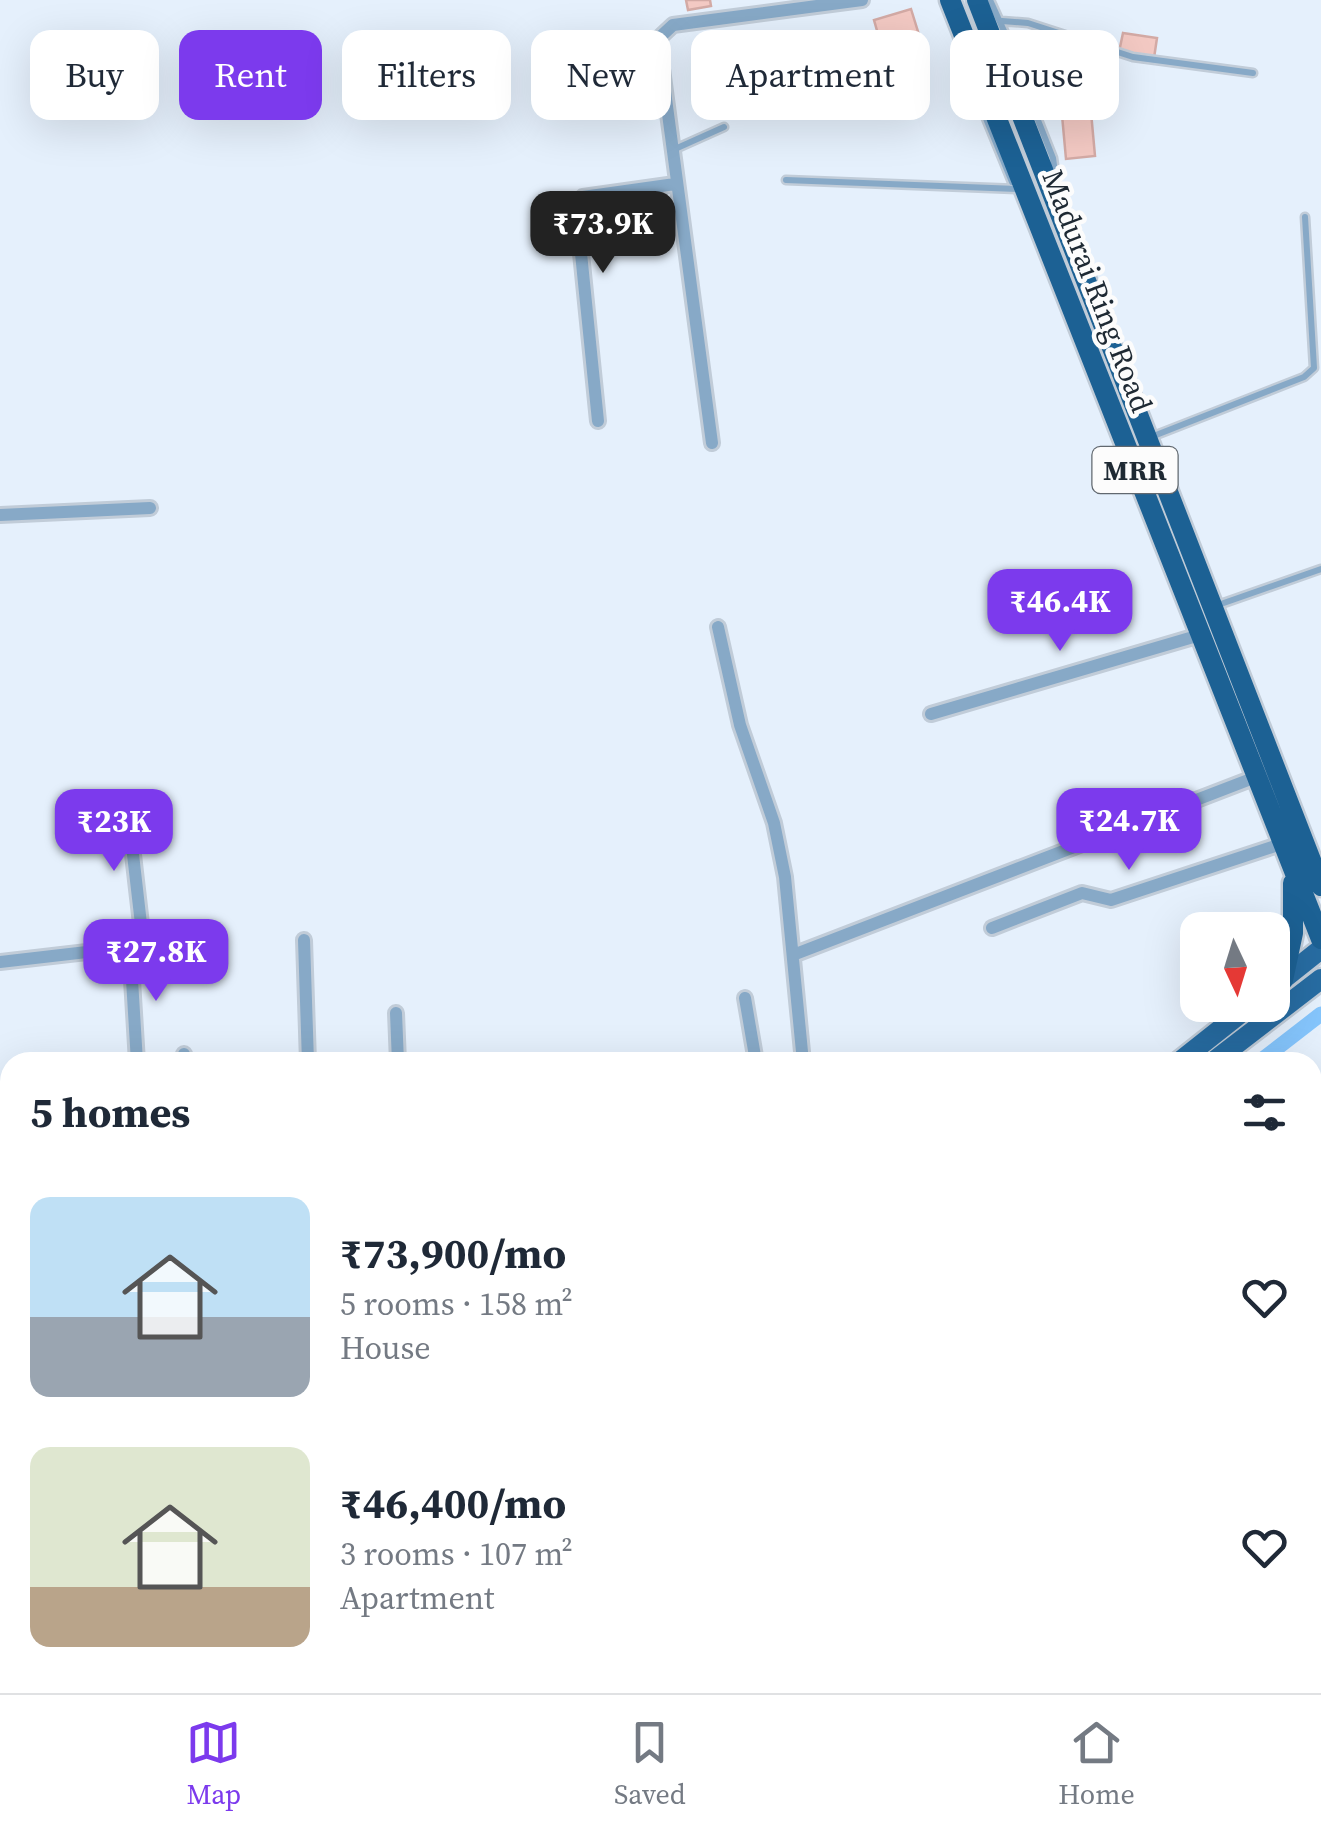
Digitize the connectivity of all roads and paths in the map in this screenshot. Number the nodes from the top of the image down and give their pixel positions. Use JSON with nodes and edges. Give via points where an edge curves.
{"nodes":[{"id":1,"x":862,"y":0,"type":"edge"},
{"id":2,"x":950,"y":0,"type":"edge"},
{"id":3,"x":978,"y":0,"type":"edge"},
{"id":4,"x":990,"y":0,"type":"edge"},
{"id":5,"x":1002,"y":21,"type":"junction"},
{"id":6,"x":954,"y":30,"type":"edge"},
{"id":7,"x":1005,"y":30,"type":"edge"},
{"id":8,"x":1252,"y":74,"type":"dead end"},
{"id":9,"x":987,"y":120,"type":"edge"},
{"id":10,"x":1038,"y":120,"type":"edge"},
{"id":11,"x":724,"y":127,"type":"dead end"},
{"id":12,"x":671,"y":150,"type":"junction"},
{"id":13,"x":786,"y":180,"type":"dead end"},
{"id":14,"x":675,"y":184,"type":"junction"},
{"id":15,"x":1017,"y":189,"type":"junction"},
{"id":16,"x":1056,"y":205,"type":"junction"},
{"id":17,"x":1033,"y":211,"type":"junction"},
{"id":18,"x":1305,"y":217,"type":"dead end"},
{"id":19,"x":598,"y":421,"type":"dead end"},
{"id":20,"x":1146,"y":439,"type":"junction"},
{"id":21,"x":712,"y":443,"type":"dead end"},
{"id":22,"x":150,"y":508,"type":"dead end"},
{"id":23,"x":0,"y":514,"type":"edge"},
{"id":24,"x":1321,"y":570,"type":"edge"},
{"id":25,"x":1212,"y":608,"type":"junction"},
{"id":26,"x":718,"y":627,"type":"dead end"},
{"id":27,"x":1200,"y":635,"type":"junction"},
{"id":28,"x":932,"y":714,"type":"dead end"},
{"id":29,"x":1256,"y":777,"type":"junction"},
{"id":30,"x":128,"y":811,"type":"dead end"},
{"id":31,"x":1282,"y":844,"type":"junction"},
{"id":32,"x":1312,"y":846,"type":"edge"},
{"id":33,"x":1293,"y":875,"type":"junction"},
{"id":34,"x":1321,"y":886,"type":"edge"},
{"id":35,"x":992,"y":928,"type":"dead end"},
{"id":36,"x":1321,"y":939,"type":"edge"},
{"id":37,"x":304,"y":940,"type":"dead end"},
{"id":38,"x":1290,"y":943,"type":"edge"},
{"id":39,"x":130,"y":948,"type":"junction"},
{"id":40,"x":1321,"y":950,"type":"edge"},
{"id":41,"x":793,"y":955,"type":"junction"},
{"id":42,"x":0,"y":962,"type":"edge"},
{"id":43,"x":1290,"y":975,"type":"edge"},
{"id":44,"x":1321,"y":978,"type":"edge"},
{"id":45,"x":745,"y":998,"type":"dead end"},
{"id":46,"x":396,"y":1014,"type":"dead end"},
{"id":47,"x":1230,"y":1022,"type":"edge"},
{"id":48,"x":135,"y":1052,"type":"edge"},
{"id":49,"x":308,"y":1052,"type":"edge"},
{"id":50,"x":398,"y":1052,"type":"edge"},
{"id":51,"x":754,"y":1052,"type":"edge"},
{"id":52,"x":802,"y":1052,"type":"edge"},
{"id":53,"x":1192,"y":1052,"type":"edge"},
{"id":54,"x":1226,"y":1052,"type":"edge"}],
"edges":[{"from":1,"to":12,"type":"street","via":[[663,31],[656,49]]},
{"from":2,"to":6,"type":"lane"},
{"from":2,"to":17,"type":"highway","name":"Madurai Ring Road","number":"MRR"},
{"from":3,"to":16,"type":"highway","name":"Madurai Ring Road","number":"MRR"},
{"from":4,"to":5,"type":"lane"},
{"from":5,"to":7,"type":"lane"},
{"from":5,"to":8,"type":"lane","via":[[1134,57]]},
{"from":9,"to":15,"type":"lane"},
{"from":10,"to":16,"type":"lane","via":[[1053,158]]},
{"from":11,"to":12,"type":"lane"},
{"from":12,"to":14,"type":"street"},
{"from":13,"to":15,"type":"lane"},
{"from":14,"to":19,"type":"street","via":[[584,196],[576,204]]},
{"from":14,"to":21,"type":"street"},
{"from":15,"to":17,"type":"lane"},
{"from":16,"to":20,"type":"highway","name":"Madurai Ring Road","number":"MRR"},
{"from":17,"to":27,"type":"highway","name":"Madurai Ring Road","number":"MRR"},
{"from":18,"to":20,"type":"lane","via":[[1314,368]]},
{"from":20,"to":25,"type":"highway","name":"Madurai Ring Road","number":"MRR"},
{"from":22,"to":23,"type":"street"},
{"from":24,"to":25,"type":"lane"},
{"from":25,"to":32,"type":"highway","name":"Madurai Ring Road","number":"MRR"},
{"from":26,"to":41,"type":"street","via":[[740,726],[774,823]]},
{"from":27,"to":28,"type":"street"},
{"from":27,"to":29,"type":"highway","name":"Madurai Ring Road","number":"MRR"},
{"from":29,"to":31,"type":"highway","name":"Madurai Ring Road","number":"MRR"},
{"from":29,"to":41,"type":"street"},
{"from":30,"to":39,"type":"street","via":[[141,924]]},
{"from":31,"to":33,"type":"highway","name":"Madurai Ring Road","number":"MRR"},
{"from":31,"to":35,"type":"street","via":[[1112,900],[1082,893]]},
{"from":32,"to":34,"type":"highway","name":"Madurai Ring Road","number":"MRR"},
{"from":33,"to":36,"type":"highway","name":"Madurai Ring Road","number":"MRR"},
{"from":33,"to":38,"type":"highway"},
{"from":37,"to":49,"type":"street"},
{"from":39,"to":42,"type":"street"},
{"from":39,"to":48,"type":"street"},
{"from":40,"to":43,"type":"main road"},
{"from":41,"to":52,"type":"street"},
{"from":44,"to":54,"type":"main road"},
{"from":45,"to":51,"type":"street"},
{"from":46,"to":50,"type":"street"},
{"from":47,"to":53,"type":"main road"}]}
